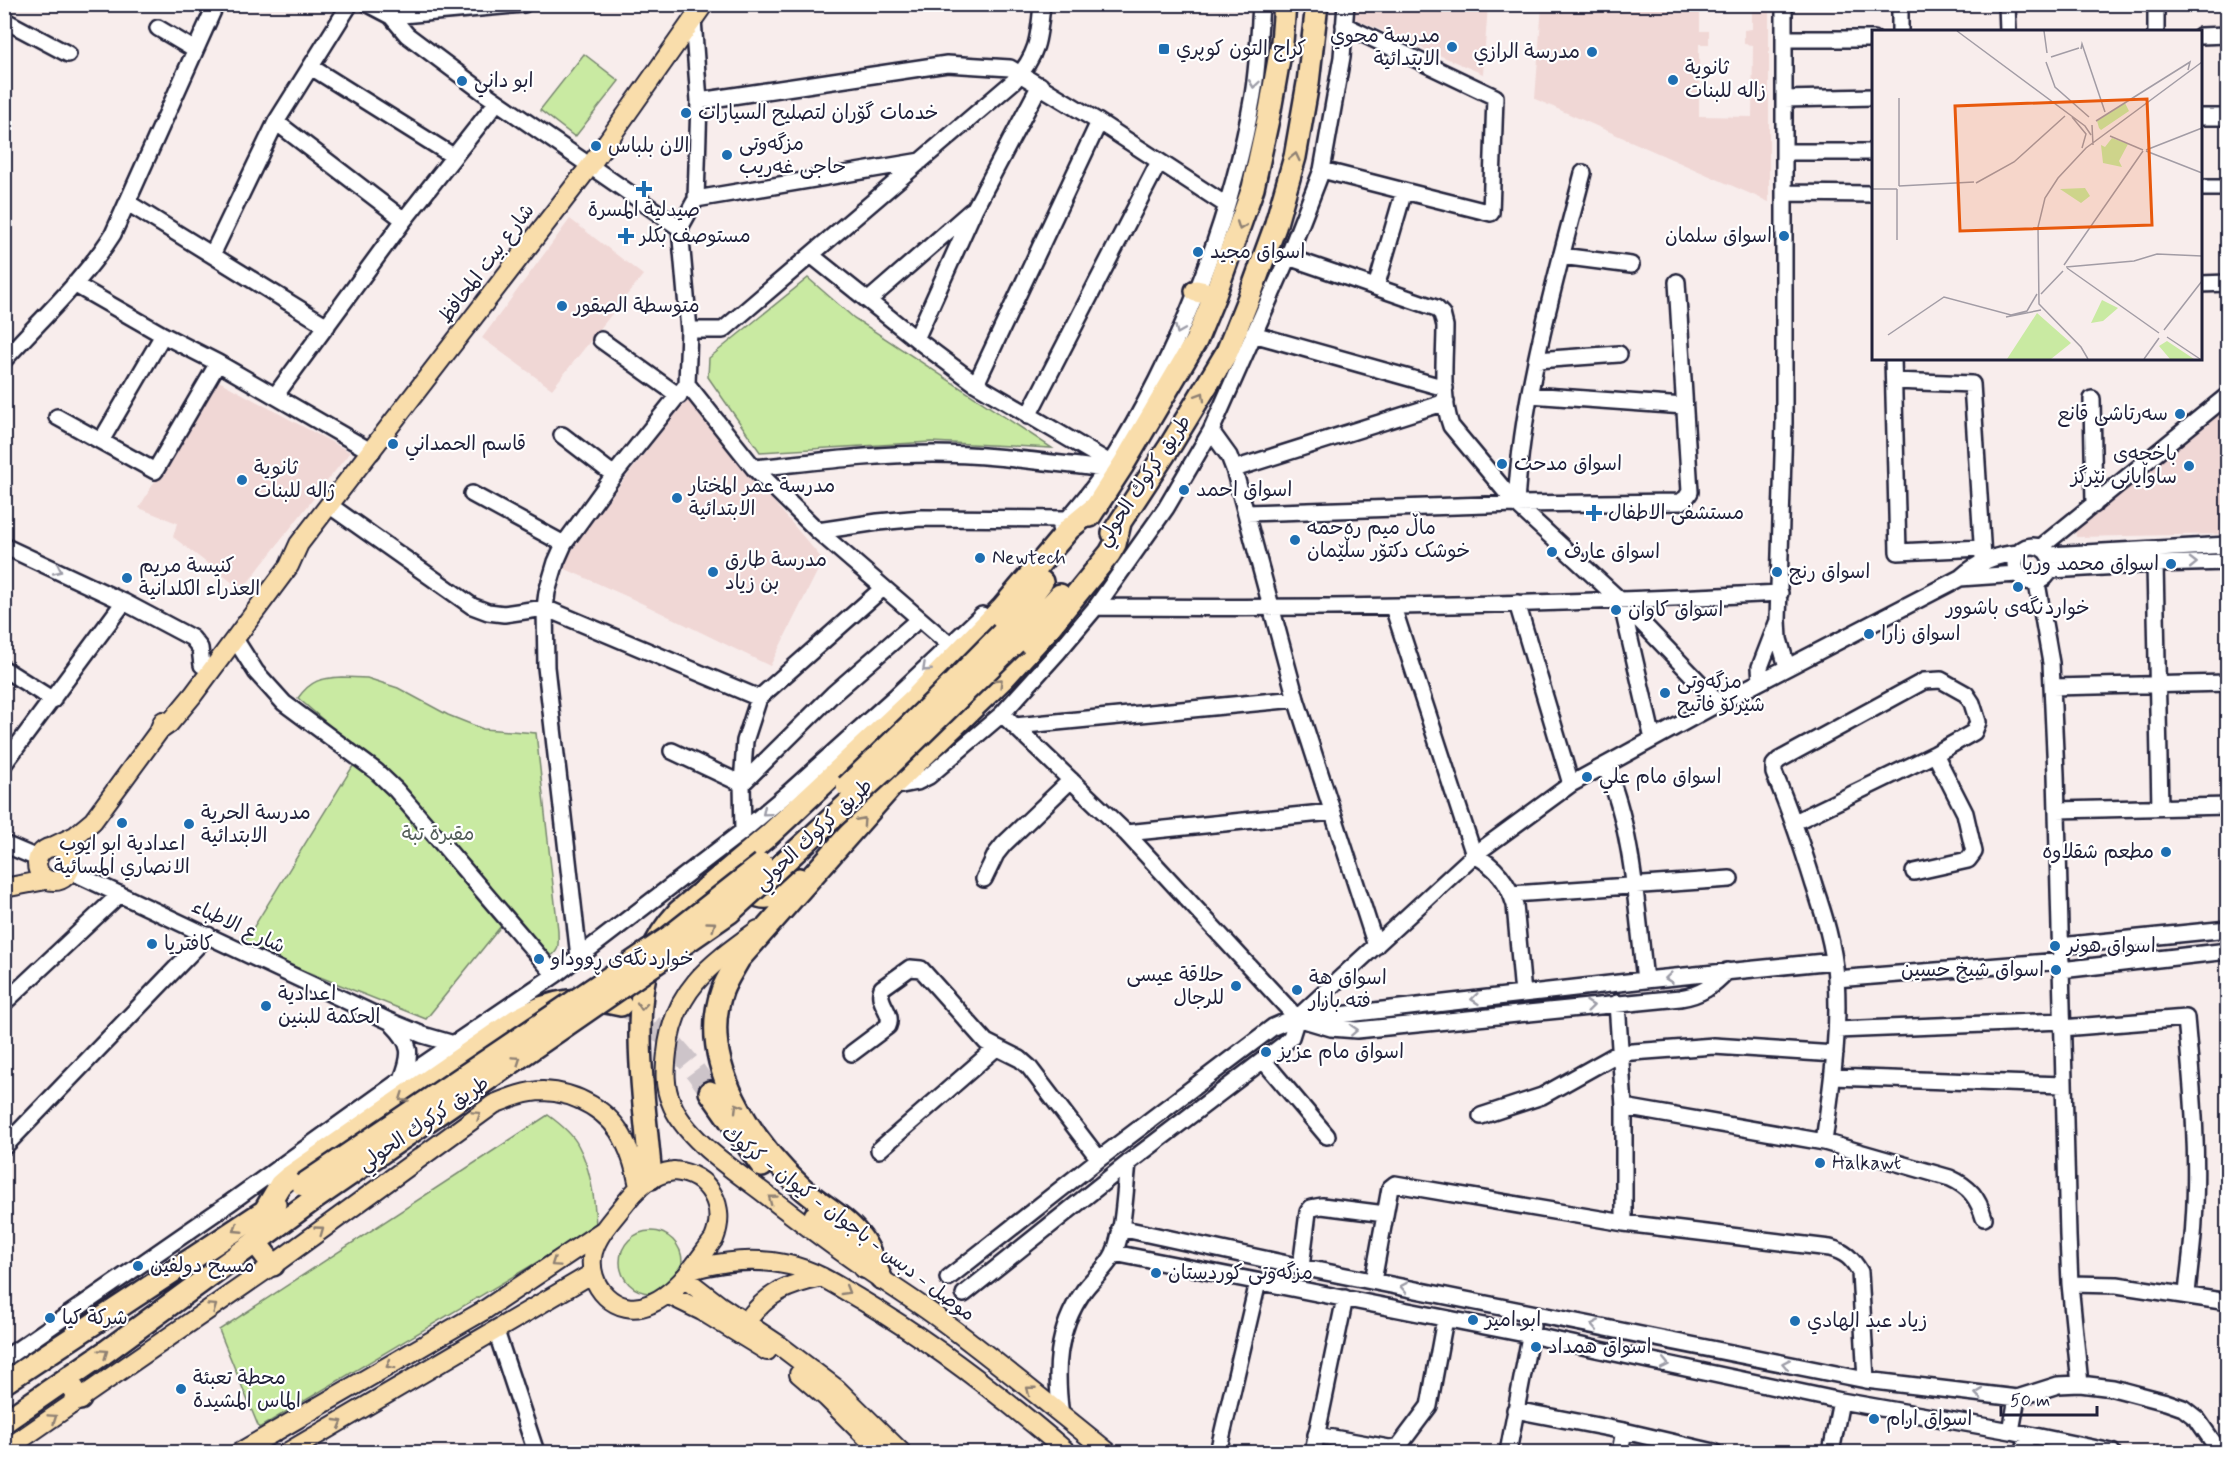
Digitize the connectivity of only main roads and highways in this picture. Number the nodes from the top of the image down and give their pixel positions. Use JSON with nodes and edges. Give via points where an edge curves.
{"nodes":[{"id":1,"x":1285,"y":4,"type":"edge"},
{"id":2,"x":1317,"y":4,"type":"edge"},
{"id":3,"x":699,"y":12,"type":"edge"},
{"id":4,"x":1253,"y":188,"type":"junction"},
{"id":5,"x":1284,"y":197,"type":"junction"},
{"id":6,"x":1098,"y":505,"type":"junction"},
{"id":7,"x":1120,"y":523,"type":"junction"},
{"id":8,"x":298,"y":544,"type":"junction"},
{"id":9,"x":1009,"y":638,"type":"junction"},
{"id":10,"x":159,"y":731,"type":"junction"},
{"id":11,"x":93,"y":821,"type":"junction"},
{"id":12,"x":769,"y":834,"type":"junction"},
{"id":13,"x":54,"y":846,"type":"junction"},
{"id":14,"x":838,"y":847,"type":"junction"},
{"id":15,"x":36,"y":861,"type":"junction"},
{"id":16,"x":71,"y":867,"type":"junction"},
{"id":17,"x":4,"y":880,"type":"edge"},
{"id":18,"x":46,"y":880,"type":"junction"},
{"id":19,"x":4,"y":888,"type":"edge"},
{"id":20,"x":779,"y":914,"type":"junction"},
{"id":21,"x":621,"y":1005,"type":"tunnel mouth"},
{"id":22,"x":710,"y":1092,"type":"tunnel mouth"},
{"id":23,"x":732,"y":1169,"type":"junction"},
{"id":24,"x":645,"y":1182,"type":"junction"},
{"id":25,"x":308,"y":1193,"type":"junction"},
{"id":26,"x":713,"y":1193,"type":"junction"},
{"id":27,"x":264,"y":1212,"type":"junction"},
{"id":28,"x":604,"y":1230,"type":"junction"},
{"id":29,"x":256,"y":1242,"type":"junction"},
{"id":30,"x":273,"y":1265,"type":"junction"},
{"id":31,"x":593,"y":1273,"type":"junction"},
{"id":32,"x":872,"y":1273,"type":"junction"},
{"id":33,"x":687,"y":1274,"type":"junction"},
{"id":34,"x":822,"y":1276,"type":"junction"},
{"id":35,"x":667,"y":1294,"type":"junction"},
{"id":36,"x":483,"y":1311,"type":"junction"},
{"id":37,"x":746,"y":1322,"type":"junction"},
{"id":38,"x":496,"y":1331,"type":"junction"},
{"id":39,"x":67,"y":1379,"type":"junction"},
{"id":40,"x":4,"y":1383,"type":"edge"},
{"id":41,"x":80,"y":1399,"type":"junction"},
{"id":42,"x":4,"y":1422,"type":"edge"},
{"id":43,"x":864,"y":1425,"type":"junction"},
{"id":44,"x":4,"y":1451,"type":"edge"},
{"id":45,"x":240,"y":1452,"type":"edge"},
{"id":46,"x":288,"y":1452,"type":"edge"},
{"id":47,"x":881,"y":1452,"type":"edge"},
{"id":48,"x":901,"y":1452,"type":"edge"},
{"id":49,"x":1067,"y":1452,"type":"edge"},
{"id":50,"x":1108,"y":1452,"type":"edge"}],
"edges":[{"from":1,"to":4,"type":"highway","name":"طريق كركوك الحولي","via":[[1282,42]]},
{"from":5,"to":2,"type":"highway","name":"طريق كركوك الحولي","one_way":true,"via":[[1302,119]]},
{"from":3,"to":8,"type":"main road","name":"شارع بيت المحافظ","via":[[590,166]]},
{"from":4,"to":5,"type":"highway"},
{"from":4,"to":6,"type":"highway","name":"طريق كركوك الحولي","one_way":true,"via":[[1206,293],[1196,341]]},
{"from":7,"to":5,"type":"highway","name":"طريق كركوك الحولي","one_way":true,"via":[[1227,352]]},
{"from":6,"to":9,"type":"highway","name":"طريق كركوك الحولي"},
{"from":6,"to":12,"type":"highway","via":[[1069,529],[963,650],[915,698],[792,801]]},
{"from":7,"to":9,"type":"highway","name":"طريق كركوك الحولي","via":[[1074,581]]},
{"from":14,"to":7,"type":"highway","one_way":true,"via":[[891,787],[1004,678],[1068,608],[1110,553]]},
{"from":8,"to":10,"type":"main road","name":"شارع بيت المحافظ","via":[[284,554],[165,715]]},
{"from":8,"to":10,"type":"main road","name":"شارع بيت المحافظ","via":[[294,560],[174,719]]},
{"from":9,"to":25,"type":"highway","name":"طريق كركوك الحولي","bridge":true,"via":[[746,878],[668,938]]},
{"from":10,"to":11,"type":"main road","name":"شارع بيت المحافظ"},
{"from":11,"to":13,"type":"main road","name":"شارع بيت المحافظ"},
{"from":11,"to":16,"type":"main road","name":"شارع بيت المحافظ"},
{"from":12,"to":14,"type":"highway","via":[[746,872],[752,893],[763,897],[778,895]]},
{"from":12,"to":24,"type":"highway","one_way":true,"via":[[678,912],[650,955],[640,1027]]},
{"from":13,"to":15,"type":"main road","name":"شارع بيت المحافظ","via":[[41,852]]},
{"from":13,"to":16,"type":"main road","via":[[66,851]]},
{"from":14,"to":20,"type":"highway"},
{"from":15,"to":17,"type":"main road","name":"شارع بيت المحافظ"},
{"from":15,"to":18,"type":"main road"},
{"from":16,"to":18,"type":"main road","via":[[60,880]]},
{"from":18,"to":19,"type":"main road"},
{"from":20,"to":23,"type":"main road","name":"موصل - دبس - باجوان - كيوان - كركوك","via":[[699,976],[679,1007],[668,1041],[665,1074],[674,1108],[685,1126]]},
{"from":32,"to":20,"type":"highway","one_way":true,"via":[[860,1235],[805,1190],[768,1152],[722,1075],[717,1021],[722,992],[739,959]]},
{"from":21,"to":27,"type":"highway","one_way":true,"via":[[576,999],[544,1006],[516,1020],[288,1178]]},
{"from":22,"to":32,"type":"highway","via":[[737,1134],[778,1184],[843,1239]]},
{"from":23,"to":26,"type":"main road"},
{"from":32,"to":23,"type":"main road","name":"موصل - دبس - باجوان - كيوان - كركوك","one_way":true},
{"from":24,"to":26,"type":"main road","via":[[666,1172],[689,1173]]},
{"from":24,"to":28,"type":"main road"},
{"from":30,"to":24,"type":"main road","one_way":true,"via":[[473,1117],[517,1095],[541,1091],[567,1094],[590,1104],[610,1120],[625,1141]]},
{"from":25,"to":27,"type":"highway","name":"طريق كركوك الحولي"},
{"from":25,"to":29,"type":"highway","name":"طريق كركوك الحولي"},
{"from":26,"to":33,"type":"main road","via":[[719,1212],[717,1230]]},
{"from":27,"to":40,"type":"highway","name":"طريق كركوك الحولي","one_way":true},
{"from":28,"to":31,"type":"main road","via":[[593,1253]]},
{"from":28,"to":36,"type":"main road","one_way":true},
{"from":29,"to":30,"type":"highway"},
{"from":39,"to":29,"type":"highway","name":"طريق كركوك الحولي","one_way":true},
{"from":41,"to":30,"type":"main road","one_way":true},
{"from":31,"to":35,"type":"main road","via":[[609,1300],[625,1307],[642,1307]]},
{"from":31,"to":38,"type":"main road"},
{"from":50,"to":32,"type":"main road","name":"موصل - دبس - باجوان - كيوان - كركوك","one_way":true,"via":[[941,1320]]},
{"from":33,"to":34,"type":"main road","via":[[712,1264],[752,1260],[789,1265]]},
{"from":33,"to":35,"type":"main road"},
{"from":33,"to":37,"type":"main road","via":[[719,1305]]},
{"from":34,"to":37,"type":"main road","via":[[775,1293]]},
{"from":34,"to":49,"type":"main road","one_way":true,"via":[[928,1342]]},
{"from":35,"to":43,"type":"main road","via":[[774,1356]]},
{"from":36,"to":38,"type":"main road"},
{"from":36,"to":45,"type":"main road","one_way":true},
{"from":37,"to":43,"type":"main road","via":[[837,1389]]},
{"from":46,"to":38,"type":"main road","one_way":true},
{"from":39,"to":41,"type":"highway"},
{"from":39,"to":42,"type":"highway","name":"طريق كركوك الحولي"},
{"from":44,"to":41,"type":"main road","one_way":true},
{"from":43,"to":47,"type":"main road"},
{"from":43,"to":48,"type":"main road"}]}
